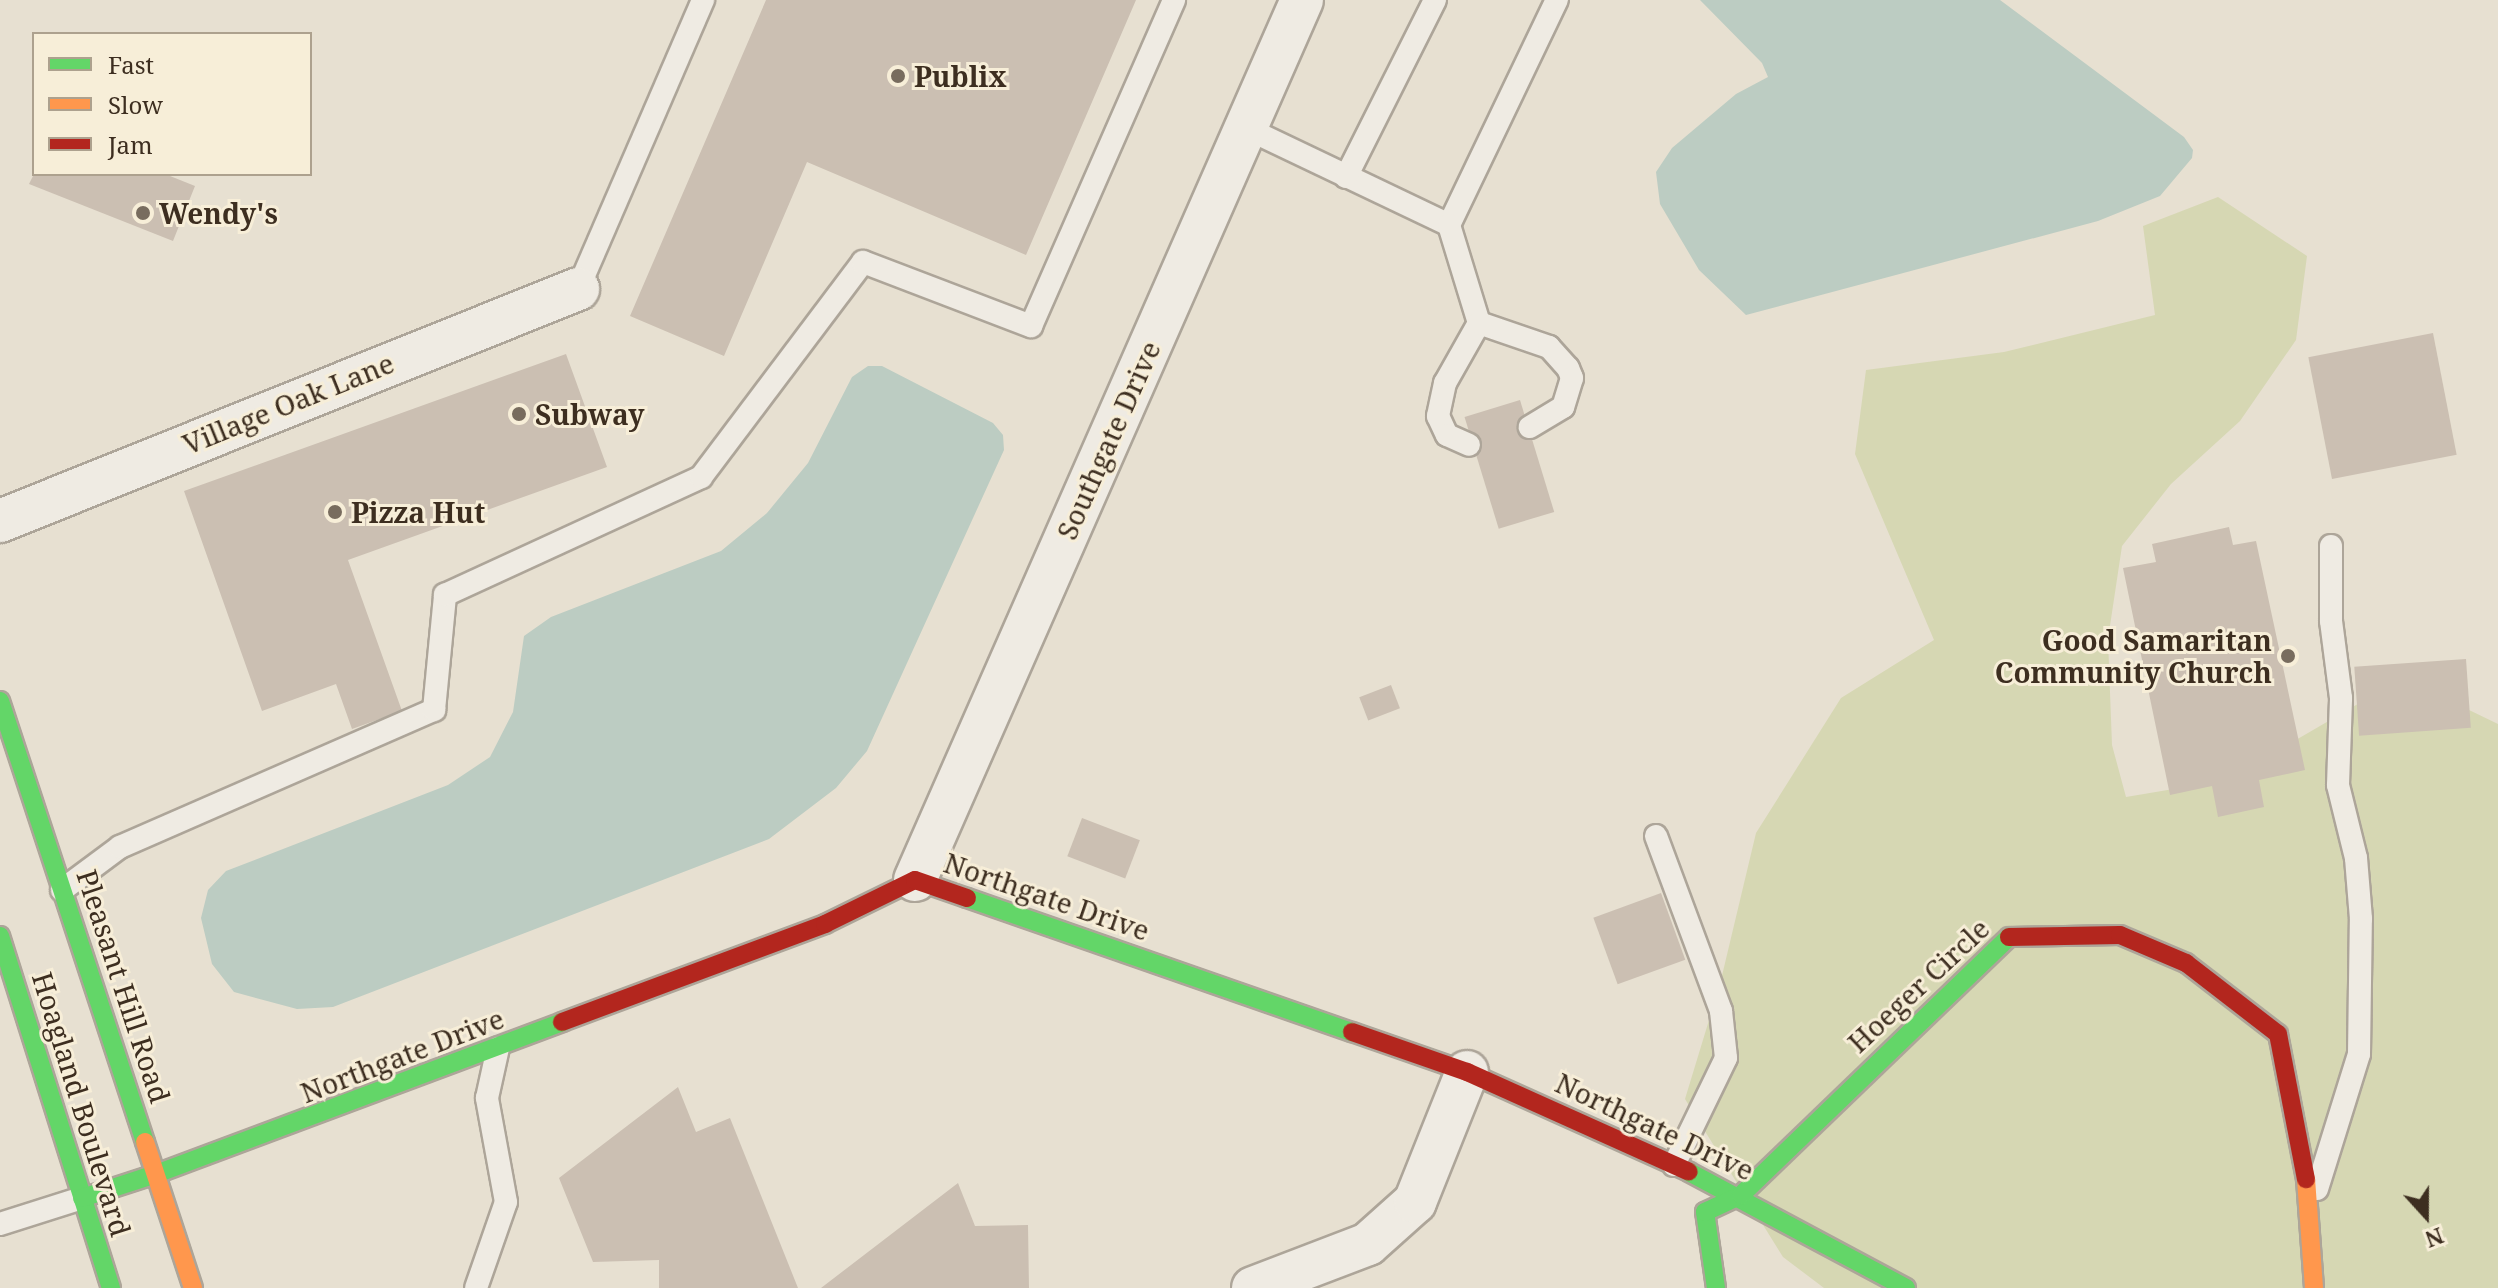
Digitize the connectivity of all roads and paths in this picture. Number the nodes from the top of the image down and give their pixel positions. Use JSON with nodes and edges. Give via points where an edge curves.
{"nodes":[{"id":1,"x":703,"y":0,"type":"edge"},
{"id":2,"x":1174,"y":0,"type":"edge"},
{"id":3,"x":1302,"y":0,"type":"edge"},
{"id":4,"x":1435,"y":0,"type":"edge"},
{"id":5,"x":1557,"y":0,"type":"edge"},
{"id":6,"x":1246,"y":128,"type":"junction"},
{"id":7,"x":1346,"y":177,"type":"junction"},
{"id":8,"x":1449,"y":225,"type":"junction"},
{"id":9,"x":578,"y":289,"type":"joint"},
{"id":10,"x":1479,"y":323,"type":"junction"},
{"id":11,"x":1530,"y":427,"type":"dead end"},
{"id":12,"x":1469,"y":445,"type":"dead end"},
{"id":13,"x":0,"y":521,"type":"edge"},
{"id":14,"x":2331,"y":546,"type":"dead end"},
{"id":15,"x":0,"y":701,"type":"edge"},
{"id":16,"x":1656,"y":836,"type":"dead end"},
{"id":17,"x":915,"y":880,"type":"junction"},
{"id":18,"x":62,"y":890,"type":"junction"},
{"id":19,"x":0,"y":936,"type":"edge"},
{"id":20,"x":498,"y":1048,"type":"junction"},
{"id":21,"x":1467,"y":1072,"type":"junction"},
{"id":22,"x":1674,"y":1165,"type":"junction"},
{"id":23,"x":156,"y":1174,"type":"junction"},
{"id":24,"x":1741,"y":1195,"type":"junction"},
{"id":25,"x":82,"y":1198,"type":"junction"},
{"id":26,"x":2308,"y":1213,"type":"junction"},
{"id":27,"x":0,"y":1224,"type":"edge"},
{"id":28,"x":111,"y":1288,"type":"edge"},
{"id":29,"x":193,"y":1288,"type":"edge"},
{"id":30,"x":476,"y":1288,"type":"edge"},
{"id":31,"x":1253,"y":1288,"type":"edge"},
{"id":32,"x":1716,"y":1288,"type":"edge"},
{"id":33,"x":1906,"y":1288,"type":"edge"},
{"id":34,"x":2314,"y":1288,"type":"edge"}],
"edges":[{"from":1,"to":9,"type":"lane"},
{"from":2,"to":18,"type":"lane","via":[[1031,326],[863,262],[701,477],[445,595],[434,710],[120,847]]},
{"from":3,"to":6,"type":"street","name":"Southgate Drive"},
{"from":4,"to":7,"type":"lane"},
{"from":5,"to":8,"type":"lane"},
{"from":6,"to":7,"type":"lane"},
{"from":6,"to":17,"type":"street","name":"Southgate Drive"},
{"from":7,"to":8,"type":"lane"},
{"from":8,"to":10,"type":"lane"},
{"from":9,"to":13,"type":"street","name":"Village Oak Lane"},
{"from":10,"to":11,"type":"lane","via":[[1549,347],[1568,368],[1572,378],[1563,407]]},
{"from":10,"to":12,"type":"lane","via":[[1438,402],[1447,435]]},
{"from":14,"to":26,"type":"lane","via":[[2331,621],[2341,698],[2338,785],[2356,858],[2361,919],[2359,1054]]},
{"from":15,"to":18,"type":"street","name":"Pleasant Hill Road"},
{"from":16,"to":22,"type":"lane","via":[[1721,1011],[1726,1058]]},
{"from":17,"to":20,"type":"street","name":"Northgate Drive","via":[[825,924]]},
{"from":17,"to":21,"type":"street","name":"Northgate Drive"},
{"from":18,"to":23,"type":"street","name":"Pleasant Hill Road"},
{"from":19,"to":25,"type":"street","name":"Hoagland Boulevard"},
{"from":20,"to":23,"type":"street","name":"Northgate Drive"},
{"from":20,"to":30,"type":"lane","via":[[487,1098],[506,1202]]},
{"from":21,"to":22,"type":"street","name":"Northgate Drive"},
{"from":21,"to":31,"type":"street","via":[[1415,1202],[1368,1244]]},
{"from":22,"to":24,"type":"street","name":"Northgate Drive"},
{"from":23,"to":25,"type":"street","name":"Northgate Drive"},
{"from":23,"to":29,"type":"street","name":"Pleasant Hill Road"},
{"from":24,"to":26,"type":"street","name":"Hoeger Circle","via":[[2011,935],[2120,935],[2186,963],[2278,1034],[2304,1152]]},
{"from":24,"to":32,"type":"street","name":"Hoeger Circle","via":[[1705,1212]]},
{"from":24,"to":33,"type":"street","name":"Northgate Drive"},
{"from":25,"to":27,"type":"lane"},
{"from":25,"to":28,"type":"street","name":"Hoagland Boulevard"},
{"from":26,"to":34,"type":"street","name":"Hoeger Circle"}]}
